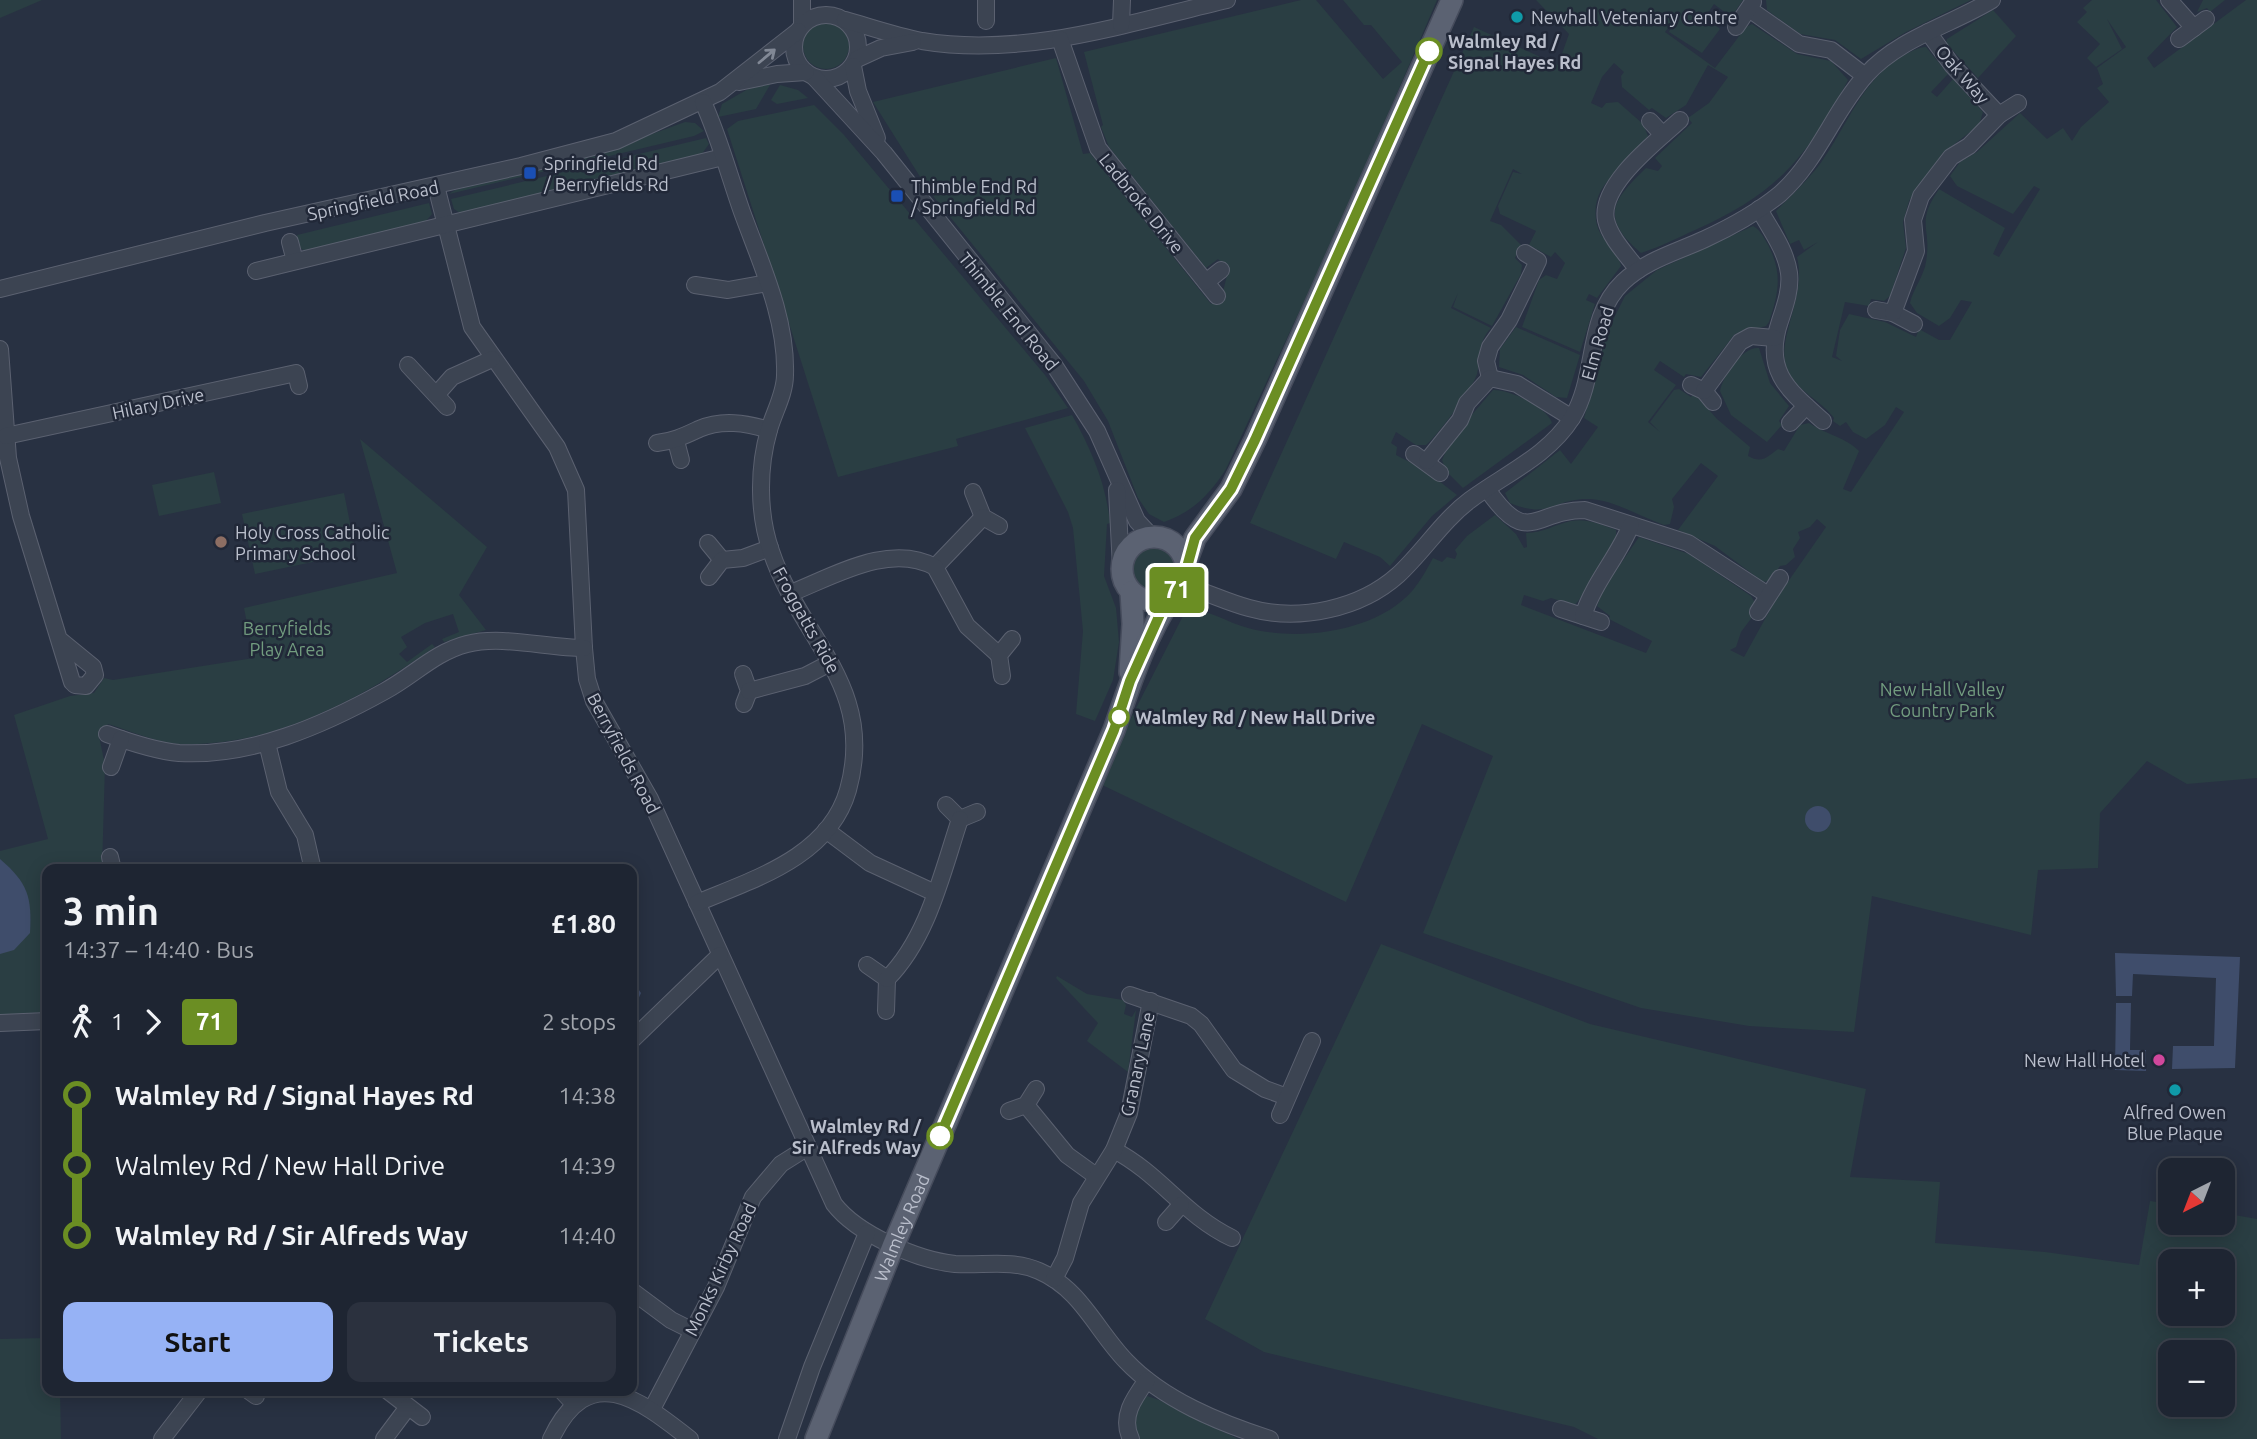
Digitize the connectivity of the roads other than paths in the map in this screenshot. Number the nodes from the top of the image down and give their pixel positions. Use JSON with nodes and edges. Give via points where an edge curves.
{"nodes":[{"id":1,"x":802,"y":0,"type":"edge"},
{"id":2,"x":826,"y":0,"type":"edge"},
{"id":3,"x":986,"y":0,"type":"edge"},
{"id":4,"x":1122,"y":0,"type":"edge"},
{"id":5,"x":1227,"y":0,"type":"edge"},
{"id":6,"x":1452,"y":0,"type":"edge"},
{"id":7,"x":1992,"y":0,"type":"edge"},
{"id":8,"x":2169,"y":0,"type":"edge"},
{"id":9,"x":1751,"y":4,"type":"edge"},
{"id":10,"x":839,"y":18,"type":"junction"},
{"id":11,"x":986,"y":21,"type":"dead end"},
{"id":12,"x":1121,"y":25,"type":"junction"},
{"id":13,"x":1736,"y":27,"type":"dead end"},
{"id":14,"x":800,"y":28,"type":"junction"},
{"id":15,"x":1928,"y":32,"type":"junction"},
{"id":16,"x":1060,"y":39,"type":"junction"},
{"id":17,"x":2179,"y":39,"type":"dead end"},
{"id":18,"x":922,"y":41,"type":"junction"},
{"id":19,"x":855,"y":63,"type":"junction"},
{"id":20,"x":810,"y":75,"type":"junction"},
{"id":21,"x":1864,"y":76,"type":"junction"},
{"id":22,"x":736,"y":83,"type":"junction"},
{"id":23,"x":703,"y":102,"type":"junction"},
{"id":24,"x":2018,"y":103,"type":"dead end"},
{"id":25,"x":1999,"y":115,"type":"junction"},
{"id":26,"x":1680,"y":120,"type":"dead end"},
{"id":27,"x":1650,"y":121,"type":"dead end"},
{"id":28,"x":1663,"y":135,"type":"junction"},
{"id":29,"x":884,"y":153,"type":"junction"},
{"id":30,"x":723,"y":157,"type":"junction"},
{"id":31,"x":436,"y":186,"type":"junction"},
{"id":32,"x":1759,"y":209,"type":"junction"},
{"id":33,"x":446,"y":226,"type":"junction"},
{"id":34,"x":290,"y":242,"type":"dead end"},
{"id":35,"x":295,"y":261,"type":"junction"},
{"id":36,"x":1554,"y":268,"type":"dead end"},
{"id":37,"x":1221,"y":270,"type":"dead end"},
{"id":38,"x":1638,"y":270,"type":"junction"},
{"id":39,"x":257,"y":271,"type":"dead end"},
{"id":40,"x":1206,"y":282,"type":"junction"},
{"id":41,"x":767,"y":283,"type":"junction"},
{"id":42,"x":693,"y":285,"type":"dead end"},
{"id":43,"x":0,"y":289,"type":"edge"},
{"id":44,"x":1217,"y":296,"type":"dead end"},
{"id":45,"x":1876,"y":310,"type":"dead end"},
{"id":46,"x":1893,"y":313,"type":"junction"},
{"id":47,"x":1914,"y":324,"type":"dead end"},
{"id":48,"x":1774,"y":338,"type":"junction"},
{"id":49,"x":0,"y":349,"type":"edge"},
{"id":50,"x":492,"y":359,"type":"junction"},
{"id":51,"x":408,"y":365,"type":"dead end"},
{"id":52,"x":1490,"y":378,"type":"junction"},
{"id":53,"x":299,"y":386,"type":"dead end"},
{"id":54,"x":1703,"y":393,"type":"dead end"},
{"id":55,"x":437,"y":394,"type":"junction"},
{"id":56,"x":1806,"y":406,"type":"junction"},
{"id":57,"x":447,"y":407,"type":"dead end"},
{"id":58,"x":1572,"y":418,"type":"junction"},
{"id":59,"x":1823,"y":422,"type":"dead end"},
{"id":60,"x":1790,"y":423,"type":"dead end"},
{"id":61,"x":769,"y":430,"type":"junction"},
{"id":62,"x":6,"y":436,"type":"junction"},
{"id":63,"x":676,"y":441,"type":"junction"},
{"id":64,"x":657,"y":443,"type":"dead end"},
{"id":65,"x":681,"y":460,"type":"dead end"},
{"id":66,"x":1440,"y":473,"type":"dead end"},
{"id":67,"x":1117,"y":481,"type":"junction"},
{"id":68,"x":1487,"y":489,"type":"junction"},
{"id":69,"x":973,"y":492,"type":"dead end"},
{"id":70,"x":1211,"y":516,"type":"junction"},
{"id":71,"x":983,"y":517,"type":"junction"},
{"id":72,"x":1631,"y":525,"type":"junction"},
{"id":73,"x":999,"y":526,"type":"dead end"},
{"id":74,"x":1157,"y":538,"type":"junction"},
{"id":75,"x":708,"y":542,"type":"dead end"},
{"id":76,"x":769,"y":548,"type":"junction"},
{"id":77,"x":722,"y":560,"type":"junction"},
{"id":78,"x":1186,"y":562,"type":"junction"},
{"id":79,"x":935,"y":567,"type":"junction"},
{"id":80,"x":1121,"y":568,"type":"junction"},
{"id":81,"x":709,"y":577,"type":"dead end"},
{"id":82,"x":1780,"y":579,"type":"dead end"},
{"id":83,"x":1177,"y":590,"type":"junction"},
{"id":84,"x":1130,"y":592,"type":"junction"},
{"id":85,"x":792,"y":593,"type":"junction"},
{"id":86,"x":1768,"y":594,"type":"junction"},
{"id":87,"x":1561,"y":609,"type":"dead end"},
{"id":88,"x":1758,"y":612,"type":"dead end"},
{"id":89,"x":1583,"y":615,"type":"junction"},
{"id":90,"x":1601,"y":622,"type":"dead end"},
{"id":91,"x":1012,"y":639,"type":"dead end"},
{"id":92,"x":60,"y":640,"type":"dead end"},
{"id":93,"x":584,"y":648,"type":"junction"},
{"id":94,"x":999,"y":655,"type":"junction"},
{"id":95,"x":830,"y":663,"type":"junction"},
{"id":96,"x":743,"y":674,"type":"dead end"},
{"id":97,"x":1002,"y":676,"type":"dead end"},
{"id":98,"x":1130,"y":681,"type":"junction"},
{"id":99,"x":267,"y":743,"type":"junction"},
{"id":100,"x":111,"y":767,"type":"dead end"},
{"id":101,"x":946,"y":805,"type":"dead end"},
{"id":102,"x":977,"y":812,"type":"dead end"},
{"id":103,"x":960,"y":819,"type":"junction"},
{"id":104,"x":826,"y":830,"type":"junction"},
{"id":105,"x":311,"y":864,"type":"edge"},
{"id":106,"x":935,"y":893,"type":"junction"},
{"id":107,"x":697,"y":903,"type":"junction"},
{"id":108,"x":720,"y":955,"type":"junction"},
{"id":109,"x":867,"y":965,"type":"dead end"},
{"id":110,"x":887,"y":979,"type":"junction"},
{"id":111,"x":1130,"y":995,"type":"dead end"},
{"id":112,"x":1151,"y":1001,"type":"junction"},
{"id":113,"x":886,"y":1011,"type":"dead end"},
{"id":114,"x":42,"y":1021,"type":"edge"},
{"id":115,"x":0,"y":1023,"type":"edge"},
{"id":116,"x":637,"y":1035,"type":"edge"},
{"id":117,"x":1312,"y":1041,"type":"dead end"},
{"id":118,"x":1035,"y":1089,"type":"dead end"},
{"id":119,"x":1287,"y":1097,"type":"junction"},
{"id":120,"x":1026,"y":1105,"type":"junction"},
{"id":121,"x":1009,"y":1111,"type":"dead end"},
{"id":122,"x":1280,"y":1115,"type":"dead end"},
{"id":123,"x":808,"y":1147,"type":"junction"},
{"id":124,"x":1114,"y":1150,"type":"junction"},
{"id":125,"x":1096,"y":1176,"type":"junction"},
{"id":126,"x":1181,"y":1205,"type":"junction"},
{"id":127,"x":1166,"y":1222,"type":"dead end"},
{"id":128,"x":867,"y":1233,"type":"junction"},
{"id":129,"x":1232,"y":1238,"type":"dead end"},
{"id":130,"x":894,"y":1244,"type":"junction"},
{"id":131,"x":1054,"y":1279,"type":"junction"},
{"id":132,"x":637,"y":1295,"type":"edge"},
{"id":133,"x":693,"y":1331,"type":"junction"},
{"id":134,"x":1147,"y":1380,"type":"junction"},
{"id":135,"x":194,"y":1396,"type":"edge"},
{"id":136,"x":394,"y":1396,"type":"edge"},
{"id":137,"x":567,"y":1396,"type":"edge"},
{"id":138,"x":592,"y":1396,"type":"edge"},
{"id":139,"x":627,"y":1396,"type":"edge"},
{"id":140,"x":574,"y":1404,"type":"junction"},
{"id":141,"x":652,"y":1409,"type":"junction"},
{"id":142,"x":162,"y":1439,"type":"edge"},
{"id":143,"x":384,"y":1439,"type":"edge"},
{"id":144,"x":551,"y":1439,"type":"edge"},
{"id":145,"x":691,"y":1439,"type":"edge"},
{"id":146,"x":787,"y":1439,"type":"edge"},
{"id":147,"x":816,"y":1439,"type":"edge"},
{"id":148,"x":1131,"y":1439,"type":"edge"},
{"id":149,"x":1270,"y":1439,"type":"edge"}],
"edges":[{"from":1,"to":14,"type":"street"},
{"from":2,"to":10,"type":"street"},
{"from":3,"to":11,"type":"street"},
{"from":4,"to":12,"type":"street"},
{"from":5,"to":12,"type":"street"},
{"from":6,"to":70,"type":"main road","via":[[1255,440],[1231,489]]},
{"from":7,"to":15,"type":"street","name":"Elm Road"},
{"from":8,"to":17,"type":"street","via":[[2200,23]]},
{"from":9,"to":13,"type":"street"},
{"from":9,"to":21,"type":"street","via":[[1787,38],[1831,50]]},
{"from":10,"to":14,"type":"street","via":[[820,15]]},
{"from":10,"to":18,"type":"street"},
{"from":10,"to":19,"type":"street","via":[[858,37]]},
{"from":12,"to":16,"type":"street"},
{"from":14,"to":20,"type":"street","via":[[794,50]]},
{"from":22,"to":14,"type":"street","name":"Springfield Road","one_way":true},
{"from":15,"to":21,"type":"street","name":"Elm Road","via":[[1891,53]]},
{"from":15,"to":25,"type":"street","name":"Oak Way"},
{"from":16,"to":18,"type":"street","via":[[979,44]]},
{"from":16,"to":40,"type":"street","name":"Ladbroke Drive","via":[[1098,148]]},
{"from":18,"to":19,"type":"street","via":[[881,48]]},
{"from":19,"to":20,"type":"street","via":[[831,80]]},
{"from":19,"to":29,"type":"street","name":"Thimble End Road","via":[[861,100]]},
{"from":20,"to":22,"type":"street","name":"Springfield Road","via":[[777,74]]},
{"from":20,"to":29,"type":"street","name":"Thimble End Road"},
{"from":21,"to":32,"type":"street","name":"Elm Road","via":[[1803,170]]},
{"from":22,"to":23,"type":"street","name":"Springfield Road"},
{"from":23,"to":30,"type":"street","name":"Froggatts Ride"},
{"from":23,"to":31,"type":"street","name":"Springfield Road","via":[[616,141]]},
{"from":24,"to":25,"type":"street","name":"Oak Way"},
{"from":25,"to":46,"type":"street","name":"Oak Way","via":[[1982,135],[1945,163],[1921,196],[1913,220],[1916,251]]},
{"from":26,"to":28,"type":"street"},
{"from":27,"to":28,"type":"street"},
{"from":28,"to":38,"type":"street","via":[[1616,183],[1606,201],[1611,232]]},
{"from":29,"to":67,"type":"street","name":"Thimble End Road","via":[[1055,365],[1088,414]]},
{"from":30,"to":33,"type":"street"},
{"from":30,"to":41,"type":"street","name":"Froggatts Ride"},
{"from":31,"to":33,"type":"street","name":"Berryfields Road"},
{"from":31,"to":43,"type":"street","name":"Springfield Road"},
{"from":32,"to":38,"type":"street","name":"Elm Road"},
{"from":32,"to":48,"type":"street","via":[[1789,273]]},
{"from":33,"to":35,"type":"street"},
{"from":33,"to":50,"type":"street","name":"Berryfields Road","via":[[468,318]]},
{"from":34,"to":35,"type":"street"},
{"from":35,"to":39,"type":"street"},
{"from":36,"to":52,"type":"street","via":[[1532,257],[1509,320],[1490,347],[1486,361]]},
{"from":37,"to":40,"type":"street"},
{"from":38,"to":58,"type":"street","name":"Elm Road","via":[[1609,300]]},
{"from":40,"to":44,"type":"street","name":"Ladbroke Drive"},
{"from":41,"to":42,"type":"street","via":[[728,290]]},
{"from":41,"to":61,"type":"street","name":"Froggatts Ride","via":[[784,345],[785,378]]},
{"from":45,"to":46,"type":"street"},
{"from":46,"to":47,"type":"street"},
{"from":48,"to":54,"type":"street","via":[[1751,336],[1740,342]]},
{"from":48,"to":56,"type":"street","via":[[1779,376]]},
{"from":49,"to":62,"type":"street"},
{"from":50,"to":55,"type":"street","via":[[452,377]]},
{"from":50,"to":93,"type":"street","name":"Berryfields Road","via":[[557,447],[576,490]]},
{"from":51,"to":55,"type":"street"},
{"from":52,"to":58,"type":"street","via":[[1517,384]]},
{"from":52,"to":66,"type":"street","via":[[1467,403],[1460,420],[1420,458]]},
{"from":53,"to":62,"type":"street","name":"Hilary Drive","via":[[296,373]]},
{"from":55,"to":57,"type":"street"},
{"from":56,"to":59,"type":"street"},
{"from":56,"to":60,"type":"street"},
{"from":58,"to":68,"type":"street","name":"Elm Road","via":[[1550,445]]},
{"from":61,"to":63,"type":"street","via":[[744,422],[723,423],[700,428]]},
{"from":61,"to":76,"type":"street","name":"Froggatts Ride","via":[[761,485]]},
{"from":62,"to":92,"type":"street","via":[[21,516]]},
{"from":63,"to":64,"type":"street"},
{"from":63,"to":65,"type":"street"},
{"from":67,"to":74,"type":"street","name":"Thimble End Road","via":[[1136,521]]},
{"from":67,"to":80,"type":"street","name":"Thimble End Road"},
{"from":68,"to":72,"type":"street","via":[[1506,514],[1527,523],[1573,510]]},
{"from":68,"to":83,"type":"street","name":"Elm Road","via":[[1441,526],[1399,574],[1356,601],[1285,613]]},
{"from":69,"to":71,"type":"street"},
{"from":70,"to":74,"type":"main road"},
{"from":70,"to":78,"type":"main road","via":[[1195,538]]},
{"from":71,"to":73,"type":"street"},
{"from":71,"to":79,"type":"street"},
{"from":72,"to":86,"type":"street","via":[[1688,543]]},
{"from":72,"to":89,"type":"street","via":[[1595,585]]},
{"from":74,"to":78,"type":"main road","via":[[1178,547]]},
{"from":74,"to":80,"type":"main road","via":[[1135,544]]},
{"from":75,"to":77,"type":"street"},
{"from":76,"to":77,"type":"street"},
{"from":76,"to":85,"type":"street","name":"Froggatts Ride"},
{"from":77,"to":81,"type":"street"},
{"from":78,"to":83,"type":"main road"},
{"from":79,"to":85,"type":"street","via":[[908,559],[886,559]]},
{"from":79,"to":94,"type":"street","via":[[967,626]]},
{"from":80,"to":84,"type":"main road"},
{"from":82,"to":86,"type":"street"},
{"from":83,"to":84,"type":"main road","via":[[1149,601]]},
{"from":83,"to":98,"type":"main road","name":"Walmley Road","via":[[1161,612]]},
{"from":84,"to":98,"type":"main road"},
{"from":85,"to":95,"type":"street","name":"Froggatts Ride"},
{"from":86,"to":88,"type":"street"},
{"from":87,"to":89,"type":"street"},
{"from":89,"to":90,"type":"street"},
{"from":91,"to":94,"type":"street"},
{"from":93,"to":99,"type":"street","via":[[469,643],[432,659],[386,691]]},
{"from":93,"to":107,"type":"street","name":"Berryfields Road","via":[[594,701],[650,799]]},
{"from":94,"to":97,"type":"street"},
{"from":95,"to":96,"type":"street","via":[[747,697]]},
{"from":95,"to":104,"type":"street","name":"Froggatts Ride","via":[[847,693],[856,746],[847,793]]},
{"from":98,"to":130,"type":"main road","name":"Walmley Road","via":[[1114,730]]},
{"from":99,"to":100,"type":"street","via":[[178,753],[114,736]]},
{"from":99,"to":105,"type":"street","via":[[279,792],[304,835]]},
{"from":101,"to":103,"type":"street"},
{"from":102,"to":103,"type":"street"},
{"from":103,"to":106,"type":"street"},
{"from":104,"to":106,"type":"street","via":[[870,863]]},
{"from":104,"to":107,"type":"street","name":"Froggatts Ride","via":[[786,865]]},
{"from":106,"to":110,"type":"street","via":[[911,949]]},
{"from":107,"to":108,"type":"street","name":"Berryfields Road"},
{"from":108,"to":116,"type":"street"},
{"from":108,"to":123,"type":"street","name":"Berryfields Road"},
{"from":109,"to":110,"type":"street"},
{"from":110,"to":113,"type":"street"},
{"from":111,"to":112,"type":"street"},
{"from":112,"to":119,"type":"street","via":[[1191,1016],[1234,1070]]},
{"from":112,"to":124,"type":"street","name":"Granary Lane","via":[[1137,1084]]},
{"from":114,"to":115,"type":"street"},
{"from":117,"to":119,"type":"street"},
{"from":118,"to":120,"type":"street"},
{"from":119,"to":122,"type":"street"},
{"from":120,"to":121,"type":"street"},
{"from":120,"to":125,"type":"street","via":[[1066,1155]]},
{"from":123,"to":128,"type":"street","name":"Berryfields Road","via":[[834,1204]]},
{"from":123,"to":133,"type":"street","name":"Monks Kirby Road","via":[[781,1164],[753,1197]]},
{"from":124,"to":125,"type":"street","name":"Granary Lane"},
{"from":124,"to":126,"type":"street","via":[[1143,1167]]},
{"from":125,"to":131,"type":"street","name":"Granary Lane"},
{"from":126,"to":127,"type":"street"},
{"from":126,"to":129,"type":"street"},
{"from":128,"to":130,"type":"street","name":"Berryfields Road"},
{"from":128,"to":146,"type":"street","name":"Walmley Road"},
{"from":130,"to":131,"type":"street","name":"Berryfields Road","via":[[954,1264],[1019,1265]]},
{"from":130,"to":147,"type":"main road","name":"Walmley Road"},
{"from":131,"to":134,"type":"street","via":[[1073,1294],[1118,1352]]},
{"from":132,"to":133,"type":"street"},
{"from":133,"to":141,"type":"street","name":"Monks Kirby Road"},
{"from":134,"to":148,"type":"street","via":[[1128,1414]]},
{"from":134,"to":149,"type":"street","via":[[1238,1429]]},
{"from":135,"to":142,"type":"street"},
{"from":136,"to":143,"type":"street","via":[[415,1412]]},
{"from":137,"to":140,"type":"street"},
{"from":138,"to":140,"type":"street"},
{"from":139,"to":141,"type":"street"},
{"from":140,"to":144,"type":"street"},
{"from":141,"to":145,"type":"street"}]}
